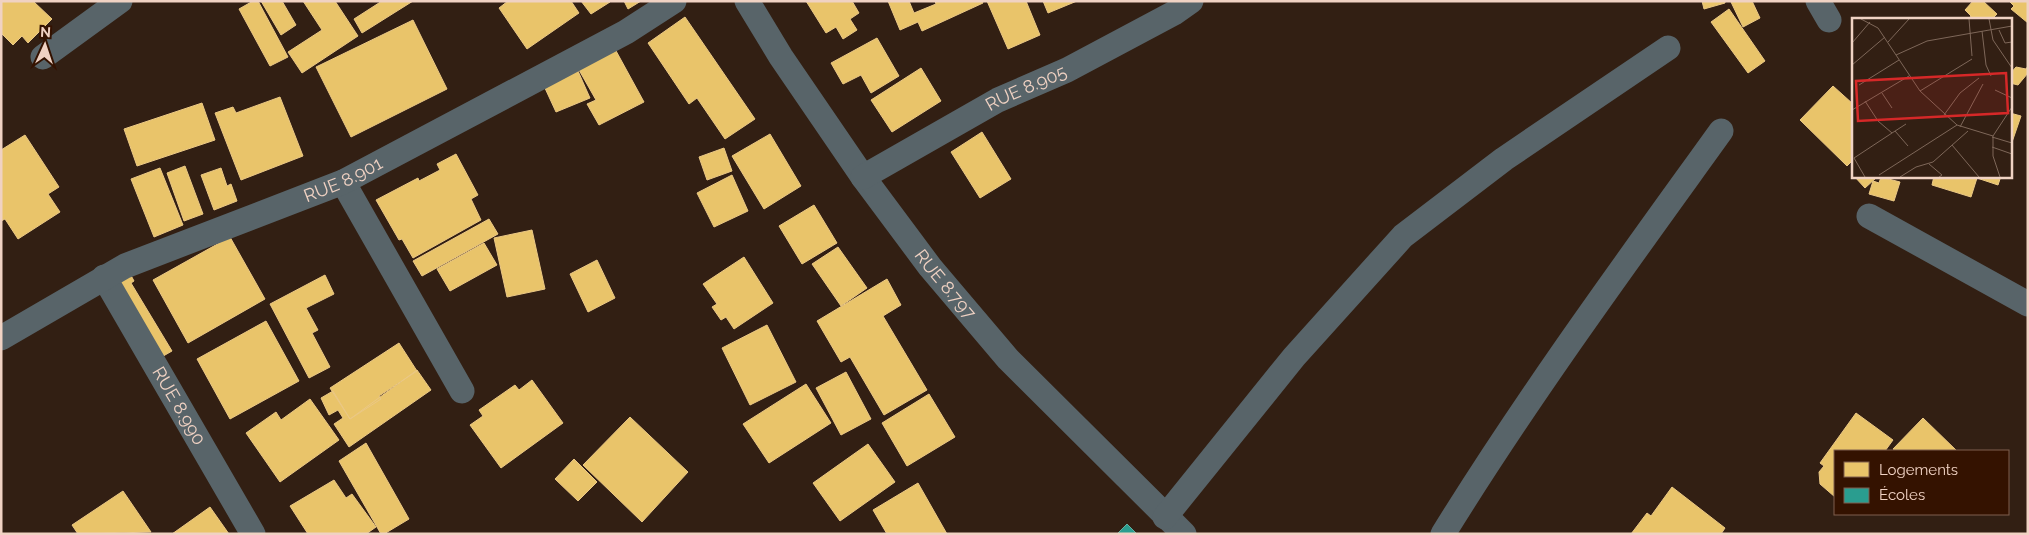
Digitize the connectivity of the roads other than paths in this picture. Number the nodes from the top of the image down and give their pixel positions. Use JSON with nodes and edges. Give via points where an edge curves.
{"nodes":[{"id":1,"x":120,"y":1,"type":"edge"},
{"id":2,"x":674,"y":1,"type":"edge"},
{"id":3,"x":747,"y":1,"type":"edge"},
{"id":4,"x":1191,"y":1,"type":"edge"},
{"id":5,"x":1668,"y":48,"type":"dead end"},
{"id":6,"x":43,"y":57,"type":"dead end"},
{"id":7,"x":1721,"y":131,"type":"dead end"},
{"id":8,"x":863,"y":177,"type":"junction"},
{"id":9,"x":343,"y":182,"type":"junction"},
{"id":10,"x":1869,"y":216,"type":"dead end"},
{"id":11,"x":104,"y":277,"type":"junction"},
{"id":12,"x":2028,"y":304,"type":"edge"},
{"id":13,"x":1,"y":338,"type":"edge"},
{"id":14,"x":462,"y":390,"type":"dead end"},
{"id":15,"x":1165,"y":517,"type":"junction"},
{"id":16,"x":253,"y":534,"type":"edge"},
{"id":17,"x":1184,"y":534,"type":"edge"},
{"id":18,"x":1443,"y":534,"type":"edge"}],
"edges":[{"from":1,"to":6,"type":"street"},
{"from":2,"to":9,"type":"street","name":"RUE 8.901","via":[[626,32]]},
{"from":3,"to":8,"type":"street","name":"RUE 8.797"},
{"from":4,"to":8,"type":"street","name":"RUE 8.905","via":[[1067,70],[998,100]]},
{"from":5,"to":15,"type":"street","via":[[1504,159],[1403,236],[1294,357]]},
{"from":7,"to":18,"type":"street","via":[[1498,447]]},
{"from":8,"to":15,"type":"street","name":"RUE 8.797","via":[[930,267],[1008,359]]},
{"from":9,"to":11,"type":"street","name":"RUE 8.901"},
{"from":9,"to":14,"type":"street"},
{"from":10,"to":12,"type":"street"},
{"from":11,"to":13,"type":"street","name":"RUE 8.901"},
{"from":11,"to":16,"type":"street","name":"RUE 8.990"},
{"from":15,"to":17,"type":"street","name":"RUE 8.797"}]}
